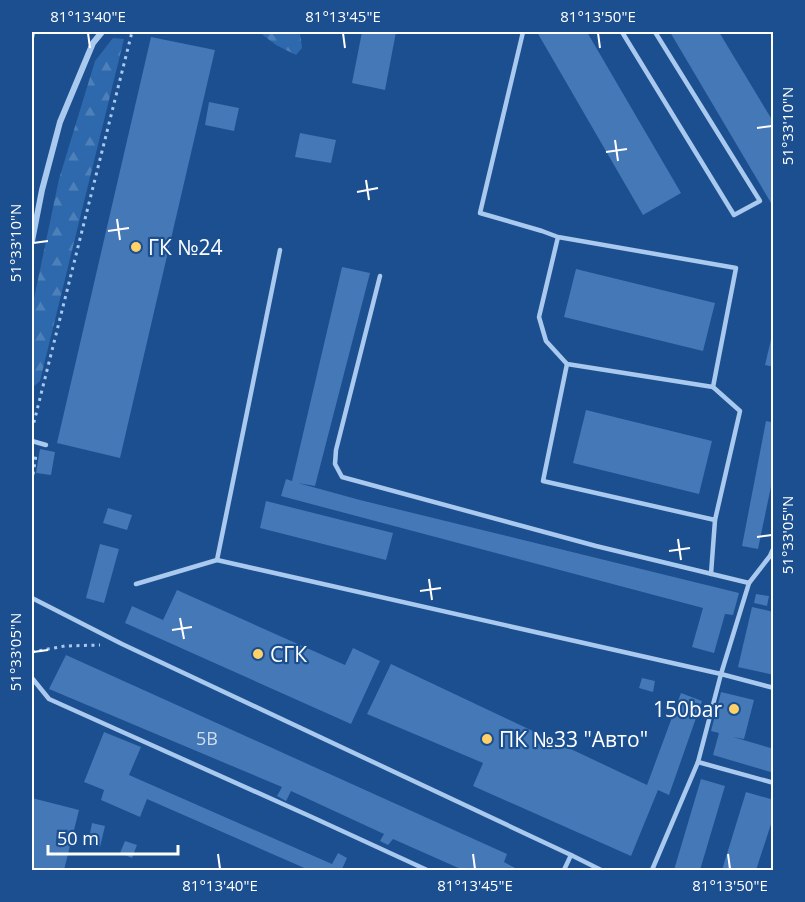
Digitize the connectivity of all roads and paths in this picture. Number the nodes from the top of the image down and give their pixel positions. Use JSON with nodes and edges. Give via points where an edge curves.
{"nodes":[{"id":1,"x":33,"y":32,"type":"edge"},
{"id":2,"x":102,"y":32,"type":"edge"},
{"id":3,"x":132,"y":32,"type":"edge"},
{"id":4,"x":523,"y":32,"type":"edge"},
{"id":5,"x":622,"y":32,"type":"edge"},
{"id":6,"x":655,"y":32,"type":"edge"},
{"id":7,"x":32,"y":37,"type":"edge"},
{"id":8,"x":558,"y":237,"type":"junction"},
{"id":9,"x":32,"y":241,"type":"edge"},
{"id":10,"x":279,"y":250,"type":"dead end"},
{"id":11,"x":380,"y":276,"type":"dead end"},
{"id":12,"x":567,"y":364,"type":"junction"},
{"id":13,"x":713,"y":387,"type":"junction"},
{"id":14,"x":32,"y":432,"type":"edge"},
{"id":15,"x":32,"y":441,"type":"edge"},
{"id":16,"x":38,"y":443,"type":"junction"},
{"id":17,"x":46,"y":445,"type":"dead end"},
{"id":18,"x":32,"y":482,"type":"edge"},
{"id":19,"x":716,"y":520,"type":"junction"},
{"id":20,"x":774,"y":546,"type":"edge"},
{"id":21,"x":217,"y":560,"type":"junction"},
{"id":22,"x":711,"y":574,"type":"junction"},
{"id":23,"x":749,"y":583,"type":"junction"},
{"id":24,"x":136,"y":584,"type":"dead end"},
{"id":25,"x":32,"y":598,"type":"edge"},
{"id":26,"x":122,"y":644,"type":"junction"},
{"id":27,"x":32,"y":652,"type":"edge"},
{"id":28,"x":721,"y":674,"type":"junction"},
{"id":29,"x":32,"y":678,"type":"edge"},
{"id":30,"x":774,"y":688,"type":"edge"},
{"id":31,"x":698,"y":762,"type":"junction"},
{"id":32,"x":774,"y":783,"type":"edge"},
{"id":33,"x":571,"y":855,"type":"junction"},
{"id":34,"x":427,"y":870,"type":"edge"},
{"id":35,"x":564,"y":870,"type":"edge"},
{"id":36,"x":601,"y":870,"type":"edge"},
{"id":37,"x":652,"y":870,"type":"edge"}],
"edges":[{"from":1,"to":7,"type":"lane"},
{"from":2,"to":9,"type":"street","via":[[93,43],[60,122]]},
{"from":3,"to":14,"type":"path"},
{"from":4,"to":8,"type":"lane","via":[[480,213]]},
{"from":5,"to":6,"type":"lane","via":[[734,215],[760,201]]},
{"from":8,"to":12,"type":"lane","via":[[539,317],[546,341]]},
{"from":8,"to":13,"type":"lane","via":[[736,268]]},
{"from":10,"to":21,"type":"lane"},
{"from":11,"to":22,"type":"lane","via":[[336,450],[335,464],[342,477]]},
{"from":12,"to":13,"type":"lane"},
{"from":12,"to":19,"type":"lane","via":[[543,481]]},
{"from":13,"to":19,"type":"lane","via":[[740,411]]},
{"from":15,"to":16,"type":"lane"},
{"from":16,"to":17,"type":"lane"},
{"from":16,"to":18,"type":"path"},
{"from":19,"to":22,"type":"lane"},
{"from":20,"to":23,"type":"lane"},
{"from":21,"to":24,"type":"lane"},
{"from":21,"to":28,"type":"lane"},
{"from":22,"to":23,"type":"lane"},
{"from":23,"to":28,"type":"lane"},
{"from":25,"to":26,"type":"lane"},
{"from":26,"to":27,"type":"path","via":[[65,646]]},
{"from":26,"to":33,"type":"lane"},
{"from":28,"to":30,"type":"lane"},
{"from":28,"to":31,"type":"lane"},
{"from":29,"to":34,"type":"lane","via":[[49,699]]},
{"from":31,"to":32,"type":"lane"},
{"from":31,"to":37,"type":"lane"},
{"from":33,"to":35,"type":"lane"},
{"from":33,"to":36,"type":"lane"}]}
